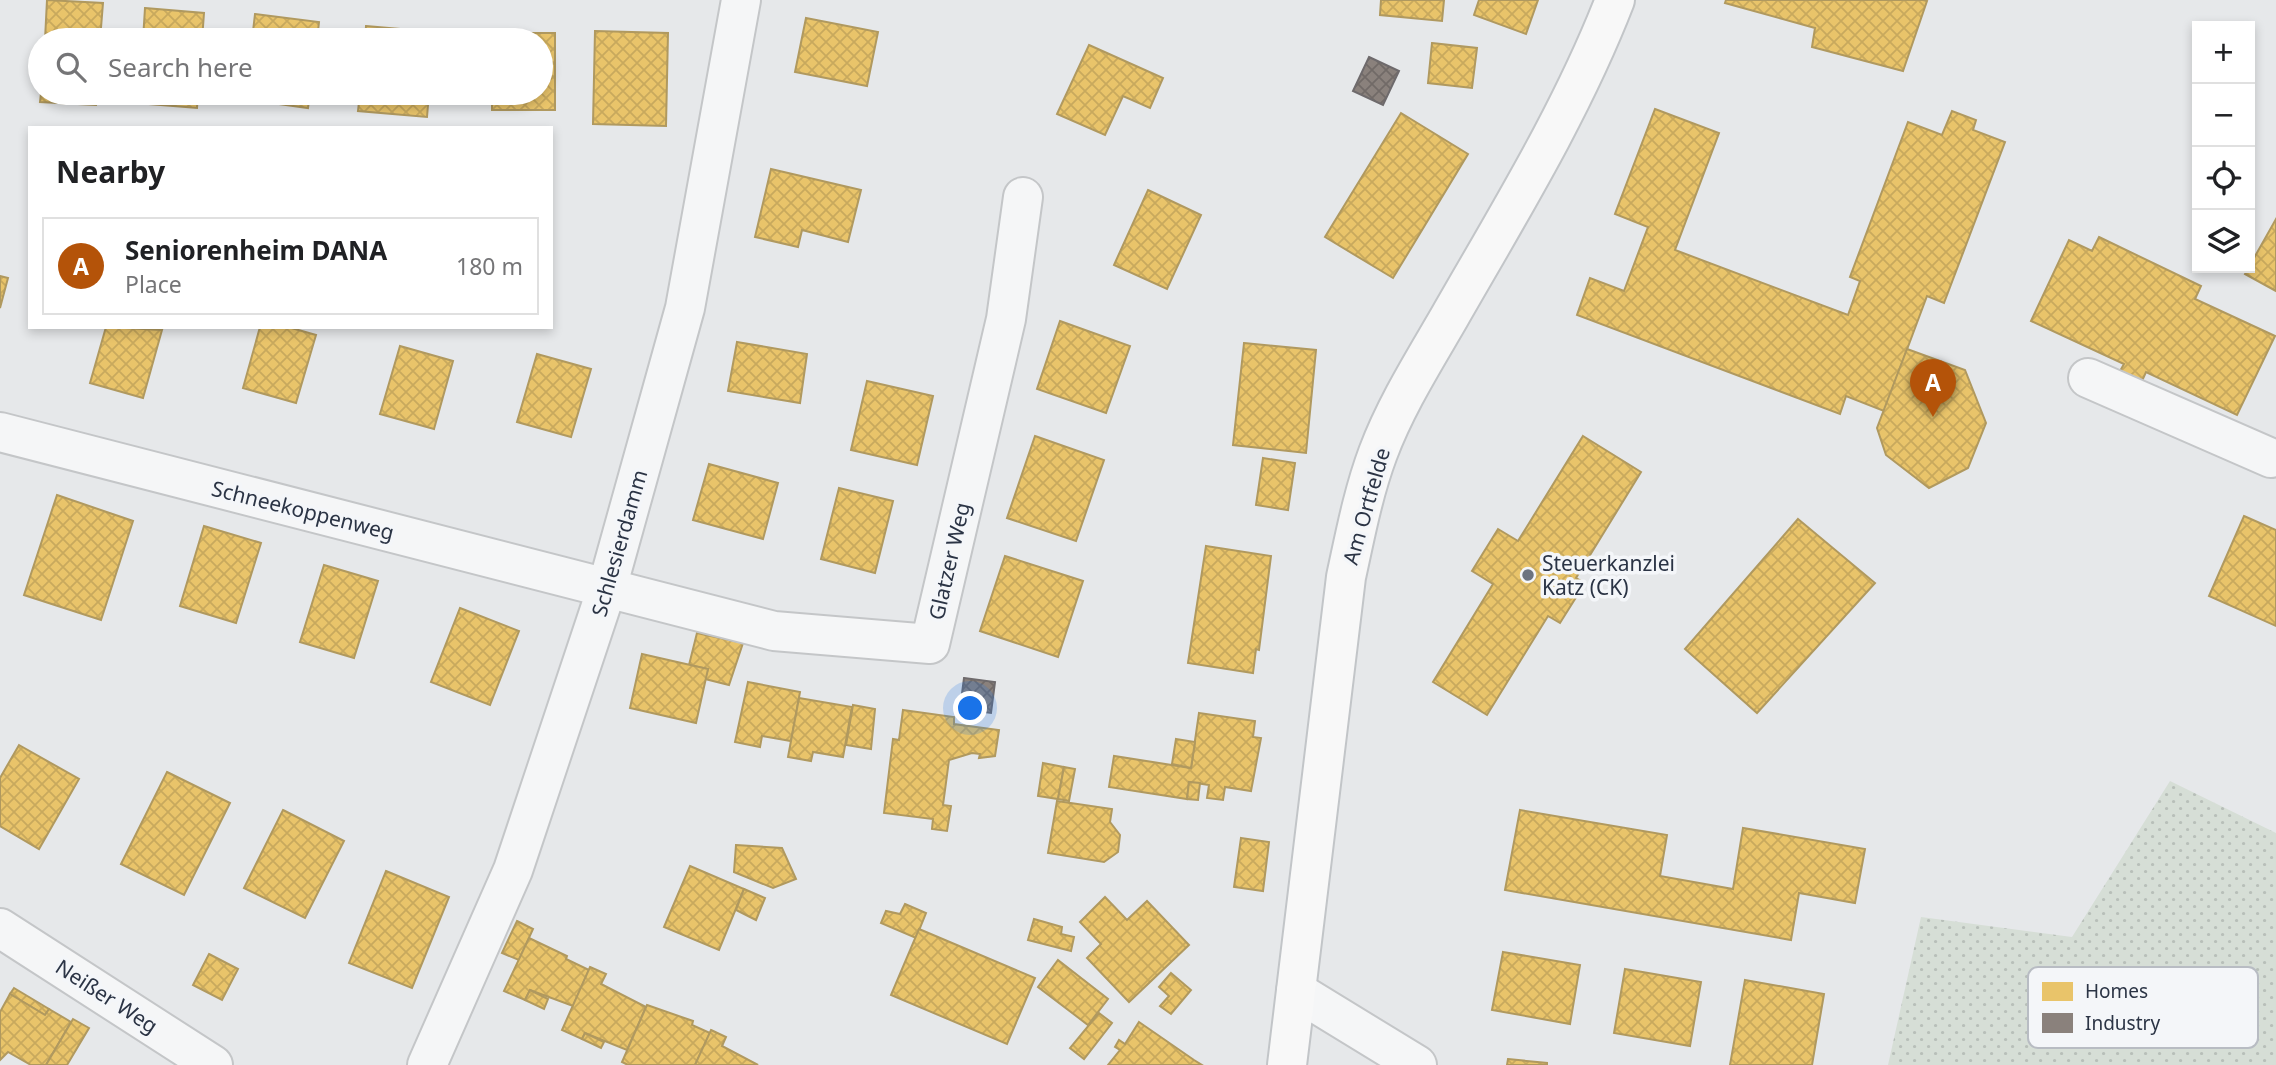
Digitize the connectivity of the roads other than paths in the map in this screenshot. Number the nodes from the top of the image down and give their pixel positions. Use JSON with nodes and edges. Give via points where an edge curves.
{"nodes":[{"id":1,"x":1615,"y":0,"type":"edge"},
{"id":2,"x":730,"y":1,"type":"edge"},
{"id":3,"x":1023,"y":197,"type":"dead end"},
{"id":4,"x":2088,"y":378,"type":"dead end"},
{"id":5,"x":0,"y":432,"type":"edge"},
{"id":6,"x":2271,"y":458,"type":"dead end"},
{"id":7,"x":607,"y":588,"type":"junction"},
{"id":8,"x":0,"y":928,"type":"edge"},
{"id":9,"x":1296,"y":991,"type":"junction"},
{"id":10,"x":214,"y":1065,"type":"edge"},
{"id":11,"x":427,"y":1065,"type":"edge"},
{"id":12,"x":1287,"y":1065,"type":"edge"},
{"id":13,"x":1417,"y":1065,"type":"edge"}],
"edges":[{"from":1,"to":9,"type":"main road","name":"Am Ortfelde","via":[[1598,46],[1557,128],[1408,387],[1378,453],[1346,577]]},
{"from":2,"to":7,"type":"street","name":"Schlesierdamm","via":[[685,308]]},
{"from":3,"to":7,"type":"street","name":"Glatzer Weg","via":[[1006,318],[930,644],[774,631]]},
{"from":4,"to":6,"type":"street"},
{"from":5,"to":7,"type":"street","name":"Schneekoppenweg"},
{"from":7,"to":11,"type":"street","name":"Schlesierdamm","via":[[513,870]]},
{"from":8,"to":10,"type":"street","name":"Neißer Weg"},
{"from":9,"to":12,"type":"main road","name":"Am Ortfelde"},
{"from":9,"to":13,"type":"street"}]}
